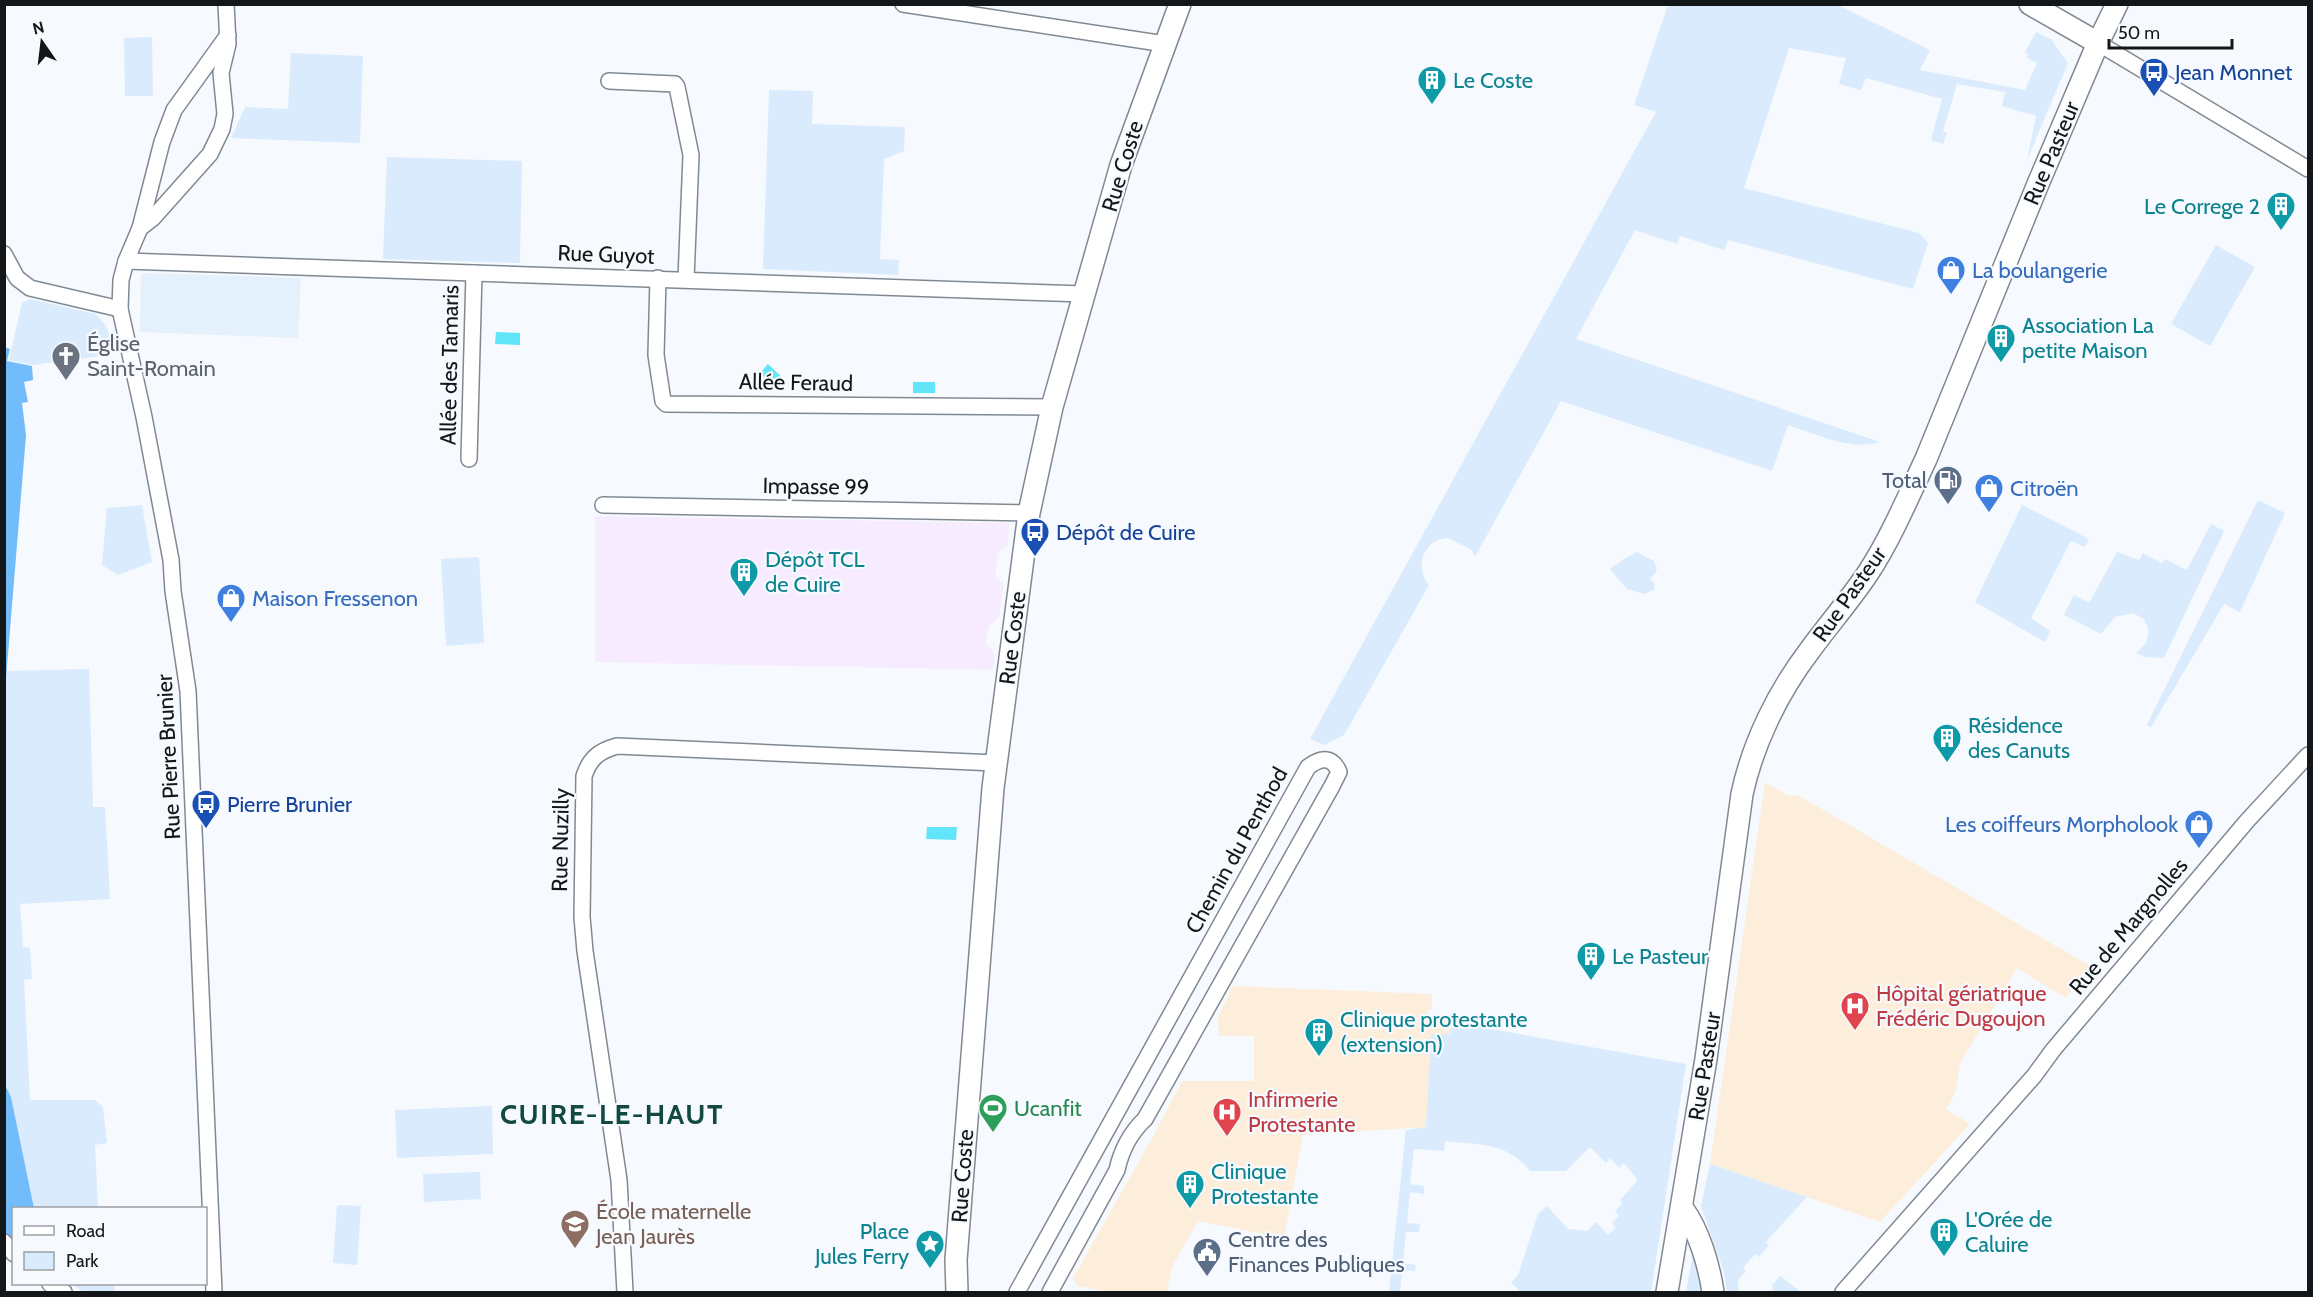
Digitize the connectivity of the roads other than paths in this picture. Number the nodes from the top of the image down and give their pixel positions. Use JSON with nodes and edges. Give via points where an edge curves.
{"nodes":[{"id":1,"x":226,"y":4,"type":"edge"},
{"id":2,"x":903,"y":4,"type":"edge"},
{"id":3,"x":1180,"y":4,"type":"edge"},
{"id":4,"x":2030,"y":4,"type":"edge"},
{"id":5,"x":2117,"y":4,"type":"edge"},
{"id":6,"x":228,"y":30,"type":"junction"},
{"id":7,"x":2098,"y":43,"type":"junction"},
{"id":8,"x":1165,"y":44,"type":"junction"},
{"id":9,"x":609,"y":81,"type":"dead end"},
{"id":10,"x":2308,"y":169,"type":"edge"},
{"id":11,"x":140,"y":228,"type":"junction"},
{"id":12,"x":4,"y":254,"type":"edge"},
{"id":13,"x":126,"y":261,"type":"junction"},
{"id":14,"x":474,"y":273,"type":"junction"},
{"id":15,"x":658,"y":278,"type":"junction"},
{"id":16,"x":686,"y":279,"type":"junction"},
{"id":17,"x":1084,"y":294,"type":"junction"},
{"id":18,"x":120,"y":309,"type":"junction"},
{"id":19,"x":1052,"y":407,"type":"junction"},
{"id":20,"x":469,"y":459,"type":"dead end"},
{"id":21,"x":603,"y":505,"type":"dead end"},
{"id":22,"x":1029,"y":513,"type":"junction"},
{"id":23,"x":2308,"y":755,"type":"edge"},
{"id":24,"x":995,"y":763,"type":"junction"},
{"id":25,"x":1683,"y":1209,"type":"junction"},
{"id":26,"x":214,"y":1293,"type":"edge"},
{"id":27,"x":625,"y":1293,"type":"edge"},
{"id":28,"x":957,"y":1293,"type":"edge"},
{"id":29,"x":1017,"y":1293,"type":"edge"},
{"id":30,"x":1050,"y":1293,"type":"edge"},
{"id":31,"x":1667,"y":1293,"type":"edge"},
{"id":32,"x":1713,"y":1293,"type":"edge"},
{"id":33,"x":1843,"y":1293,"type":"edge"}],
"edges":[{"from":1,"to":6,"type":"street","name":"Rue Pierre Brunier"},
{"from":2,"to":8,"type":"street"},
{"from":3,"to":8,"type":"street","name":"Rue Coste"},
{"from":4,"to":7,"type":"street"},
{"from":5,"to":7,"type":"street","name":"Rue Pasteur"},
{"from":6,"to":11,"type":"street","name":"Rue Pierre Brunier","via":[[174,110]]},
{"from":6,"to":11,"type":"street","name":"Rue Pierre Brunier","via":[[221,74],[225,114],[218,142]]},
{"from":7,"to":10,"type":"street"},
{"from":7,"to":25,"type":"street","name":"Rue Pasteur","via":[[1906,501],[1869,572],[1785,688],[1750,761],[1742,794]]},
{"from":8,"to":17,"type":"street","name":"Rue Coste","via":[[1121,165]]},
{"from":9,"to":16,"type":"street","via":[[677,87],[691,154]]},
{"from":11,"to":13,"type":"street","name":"Rue Pierre Brunier"},
{"from":12,"to":18,"type":"street","via":[[17,278],[30,288]]},
{"from":13,"to":14,"type":"street","name":"Rue Guyot"},
{"from":13,"to":18,"type":"street","name":"Rue Pierre Brunier"},
{"from":14,"to":15,"type":"street","name":"Rue Guyot"},
{"from":14,"to":20,"type":"street","name":"Allée des Tamaris"},
{"from":15,"to":16,"type":"street","name":"Rue Guyot"},
{"from":15,"to":19,"type":"street","name":"Allée Feraud","via":[[656,355],[666,404]]},
{"from":16,"to":17,"type":"street","name":"Rue Guyot"},
{"from":17,"to":19,"type":"street","name":"Rue Coste"},
{"from":18,"to":26,"type":"street","name":"Rue Pierre Brunier","via":[[171,560],[188,691]]},
{"from":19,"to":22,"type":"street","name":"Rue Coste"},
{"from":21,"to":22,"type":"street","name":"Impasse 99"},
{"from":22,"to":24,"type":"street","name":"Rue Coste"},
{"from":23,"to":33,"type":"street","name":"Rue de Margnolles"},
{"from":24,"to":27,"type":"street","name":"Rue Nuzilly","via":[[617,746],[604,750],[587,766],[582,917],[619,1180]]},
{"from":24,"to":28,"type":"street","name":"Rue Coste","via":[[956,1260]]},
{"from":25,"to":31,"type":"street","name":"Rue Pasteur"},
{"from":25,"to":32,"type":"street","via":[[1705,1259]]},
{"from":29,"to":30,"type":"street","name":"Chemin du Penthod","via":[[1308,767],[1317,760],[1335,763],[1339,772],[1332,786],[1149,1113],[1136,1128]]}]}
